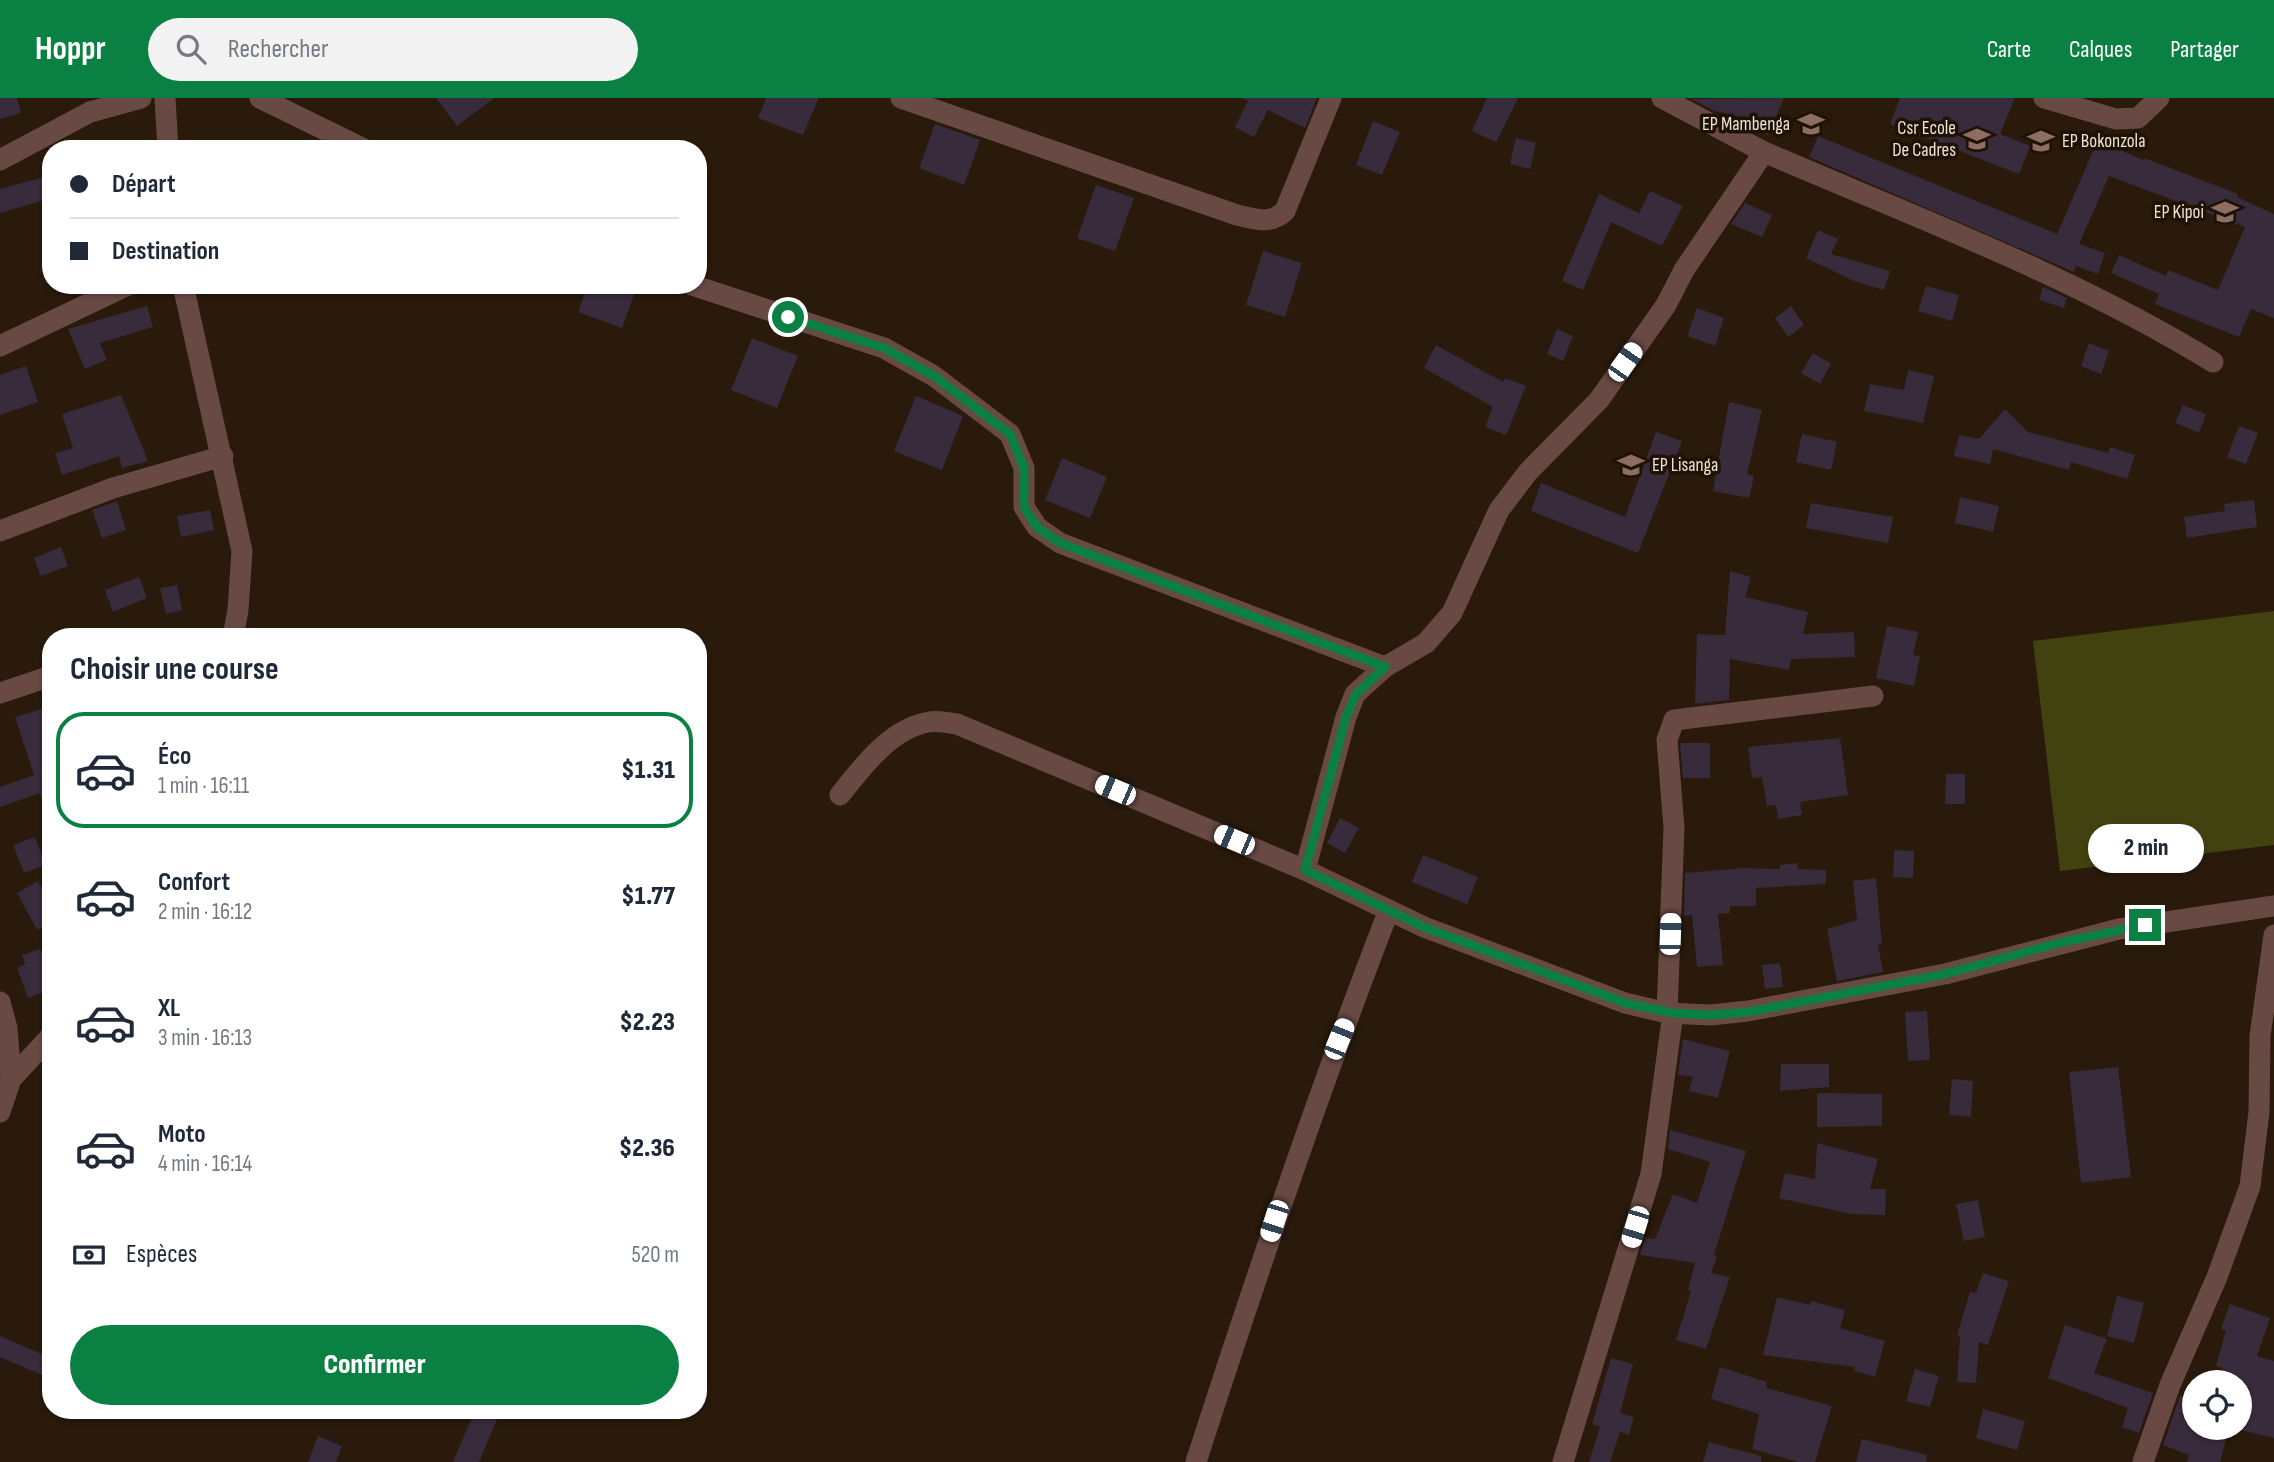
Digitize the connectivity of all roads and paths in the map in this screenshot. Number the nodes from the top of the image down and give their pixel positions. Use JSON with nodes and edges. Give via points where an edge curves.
{"nodes":[{"id":1,"x":141,"y":98,"type":"edge"},
{"id":2,"x":165,"y":98,"type":"edge"},
{"id":3,"x":261,"y":98,"type":"edge"},
{"id":4,"x":901,"y":98,"type":"edge"},
{"id":5,"x":1331,"y":98,"type":"edge"},
{"id":6,"x":2044,"y":98,"type":"edge"},
{"id":7,"x":2159,"y":98,"type":"edge"},
{"id":8,"x":1669,"y":100,"type":"edge"},
{"id":9,"x":167,"y":140,"type":"edge"},
{"id":10,"x":346,"y":140,"type":"edge"},
{"id":11,"x":1764,"y":152,"type":"junction"},
{"id":12,"x":0,"y":160,"type":"edge"},
{"id":13,"x":707,"y":290,"type":"edge"},
{"id":14,"x":109,"y":294,"type":"edge"},
{"id":15,"x":185,"y":294,"type":"edge"},
{"id":16,"x":0,"y":346,"type":"edge"},
{"id":17,"x":2213,"y":362,"type":"dead end"},
{"id":18,"x":223,"y":456,"type":"junction"},
{"id":19,"x":0,"y":531,"type":"edge"},
{"id":20,"x":235,"y":628,"type":"edge"},
{"id":21,"x":1385,"y":667,"type":"junction"},
{"id":22,"x":42,"y":679,"type":"edge"},
{"id":23,"x":0,"y":693,"type":"edge"},
{"id":24,"x":1873,"y":696,"type":"dead end"},
{"id":25,"x":840,"y":795,"type":"dead end"},
{"id":26,"x":1305,"y":870,"type":"junction"},
{"id":27,"x":2274,"y":906,"type":"edge"},
{"id":28,"x":1389,"y":910,"type":"junction"},
{"id":29,"x":2274,"y":935,"type":"edge"},
{"id":30,"x":0,"y":1002,"type":"edge"},
{"id":31,"x":1670,"y":1013,"type":"junction"},
{"id":32,"x":42,"y":1046,"type":"edge"},
{"id":33,"x":11,"y":1079,"type":"junction"},
{"id":34,"x":0,"y":1112,"type":"edge"},
{"id":35,"x":1196,"y":1462,"type":"edge"},
{"id":36,"x":1563,"y":1462,"type":"edge"},
{"id":37,"x":2143,"y":1462,"type":"edge"}],
"edges":[{"from":1,"to":12,"type":"street","via":[[90,112]]},
{"from":2,"to":9,"type":"street"},
{"from":3,"to":10,"type":"street"},
{"from":4,"to":5,"type":"street","via":[[1237,215],[1268,221],[1285,211]]},
{"from":6,"to":7,"type":"street","via":[[2116,119],[2138,118]]},
{"from":8,"to":11,"type":"street"},
{"from":11,"to":17,"type":"street","via":[[2029,267],[2158,328]]},
{"from":11,"to":21,"type":"street","via":[[1599,400],[1528,472],[1499,510],[1452,614],[1426,643]]},
{"from":13,"to":21,"type":"street","via":[[884,348],[934,376],[1010,434],[1024,468],[1024,507],[1037,527],[1060,543]]},
{"from":14,"to":16,"type":"street"},
{"from":15,"to":18,"type":"street"},
{"from":18,"to":19,"type":"street","via":[[113,488]]},
{"from":18,"to":20,"type":"street","via":[[242,551]]},
{"from":21,"to":26,"type":"street","via":[[1356,694],[1346,717]]},
{"from":22,"to":23,"type":"street"},
{"from":24,"to":31,"type":"street","via":[[1674,720],[1667,740],[1674,828]]},
{"from":25,"to":26,"type":"street","via":[[866,761],[904,732],[929,722],[957,724]]},
{"from":26,"to":28,"type":"street"},
{"from":27,"to":31,"type":"street","via":[[2119,929],[1945,974],[1748,1012]]},
{"from":28,"to":31,"type":"street","via":[[1625,1003]]},
{"from":28,"to":35,"type":"street","via":[[1274,1221]]},
{"from":29,"to":37,"type":"street","via":[[2260,1036],[2259,1112],[2250,1186]]},
{"from":30,"to":33,"type":"street"},
{"from":31,"to":36,"type":"street","via":[[1651,1174]]},
{"from":32,"to":33,"type":"street"},
{"from":33,"to":34,"type":"street"}]}
